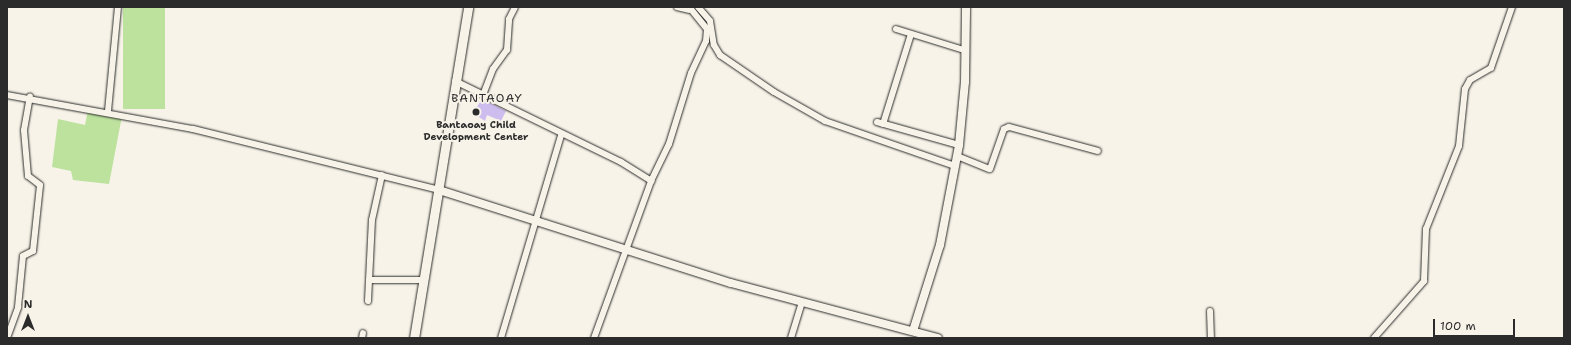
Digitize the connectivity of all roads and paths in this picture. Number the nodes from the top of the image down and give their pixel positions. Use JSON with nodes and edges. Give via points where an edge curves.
{"nodes":[{"id":1,"x":118,"y":7,"type":"edge"},
{"id":2,"x":468,"y":7,"type":"edge"},
{"id":3,"x":515,"y":7,"type":"edge"},
{"id":4,"x":677,"y":7,"type":"edge"},
{"id":5,"x":698,"y":7,"type":"edge"},
{"id":6,"x":966,"y":7,"type":"edge"},
{"id":7,"x":1512,"y":7,"type":"edge"},
{"id":8,"x":689,"y":8,"type":"edge"},
{"id":9,"x":896,"y":29,"type":"dead end"},
{"id":10,"x":911,"y":34,"type":"junction"},
{"id":11,"x":964,"y":50,"type":"junction"},
{"id":12,"x":455,"y":81,"type":"junction"},
{"id":13,"x":7,"y":95,"type":"edge"},
{"id":14,"x":484,"y":95,"type":"junction"},
{"id":15,"x":30,"y":97,"type":"junction"},
{"id":16,"x":108,"y":111,"type":"junction"},
{"id":17,"x":561,"y":135,"type":"junction"},
{"id":18,"x":959,"y":145,"type":"junction"},
{"id":19,"x":1098,"y":151,"type":"dead end"},
{"id":20,"x":957,"y":156,"type":"junction"},
{"id":21,"x":955,"y":166,"type":"junction"},
{"id":22,"x":382,"y":175,"type":"junction"},
{"id":23,"x":651,"y":181,"type":"junction"},
{"id":24,"x":438,"y":190,"type":"junction"},
{"id":25,"x":536,"y":219,"type":"junction"},
{"id":26,"x":627,"y":247,"type":"junction"},
{"id":27,"x":369,"y":280,"type":"junction"},
{"id":28,"x":423,"y":280,"type":"junction"},
{"id":29,"x":368,"y":301,"type":"dead end"},
{"id":30,"x":802,"y":303,"type":"junction"},
{"id":31,"x":1210,"y":311,"type":"dead end"},
{"id":32,"x":913,"y":331,"type":"junction"},
{"id":33,"x":7,"y":338,"type":"edge"},
{"id":34,"x":414,"y":338,"type":"edge"},
{"id":35,"x":501,"y":338,"type":"edge"},
{"id":36,"x":594,"y":338,"type":"edge"},
{"id":37,"x":791,"y":338,"type":"edge"},
{"id":38,"x":938,"y":338,"type":"edge"},
{"id":39,"x":1211,"y":338,"type":"edge"},
{"id":40,"x":1374,"y":338,"type":"edge"}],
"edges":[{"from":1,"to":16,"type":"street"},
{"from":2,"to":12,"type":"main road"},
{"from":3,"to":14,"type":"street","via":[[509,19],[507,50],[493,69]]},
{"from":4,"to":8,"type":"street"},
{"from":5,"to":21,"type":"street","via":[[710,21],[714,45],[720,55],[774,92],[839,126]]},
{"from":6,"to":11,"type":"street"},
{"from":7,"to":40,"type":"street","via":[[1491,68],[1470,80],[1465,89],[1459,146],[1425,236],[1424,281]]},
{"from":8,"to":23,"type":"street","via":[[703,22],[707,35],[691,73],[669,144]]},
{"from":9,"to":10,"type":"street"},
{"from":10,"to":11,"type":"street"},
{"from":10,"to":18,"type":"street","via":[[880,123]]},
{"from":11,"to":18,"type":"street"},
{"from":12,"to":14,"type":"street"},
{"from":12,"to":24,"type":"main road"},
{"from":13,"to":15,"type":"street"},
{"from":14,"to":17,"type":"street"},
{"from":15,"to":16,"type":"street"},
{"from":15,"to":33,"type":"street","via":[[24,130],[28,176],[40,185],[33,251],[23,256],[18,307]]},
{"from":16,"to":22,"type":"street"},
{"from":17,"to":23,"type":"street"},
{"from":17,"to":25,"type":"street"},
{"from":18,"to":20,"type":"street"},
{"from":19,"to":20,"type":"street","via":[[1009,127],[1004,129],[990,169]]},
{"from":20,"to":21,"type":"street"},
{"from":21,"to":32,"type":"street","via":[[937,257]]},
{"from":22,"to":24,"type":"street"},
{"from":22,"to":27,"type":"street","via":[[372,220]]},
{"from":23,"to":26,"type":"street"},
{"from":24,"to":25,"type":"street"},
{"from":24,"to":28,"type":"main road"},
{"from":25,"to":26,"type":"street"},
{"from":25,"to":35,"type":"street"},
{"from":26,"to":30,"type":"street"},
{"from":26,"to":36,"type":"street"},
{"from":27,"to":28,"type":"street"},
{"from":27,"to":29,"type":"street"},
{"from":28,"to":34,"type":"main road"},
{"from":30,"to":32,"type":"street"},
{"from":30,"to":37,"type":"street"},
{"from":31,"to":39,"type":"street"},
{"from":32,"to":38,"type":"street"}]}
